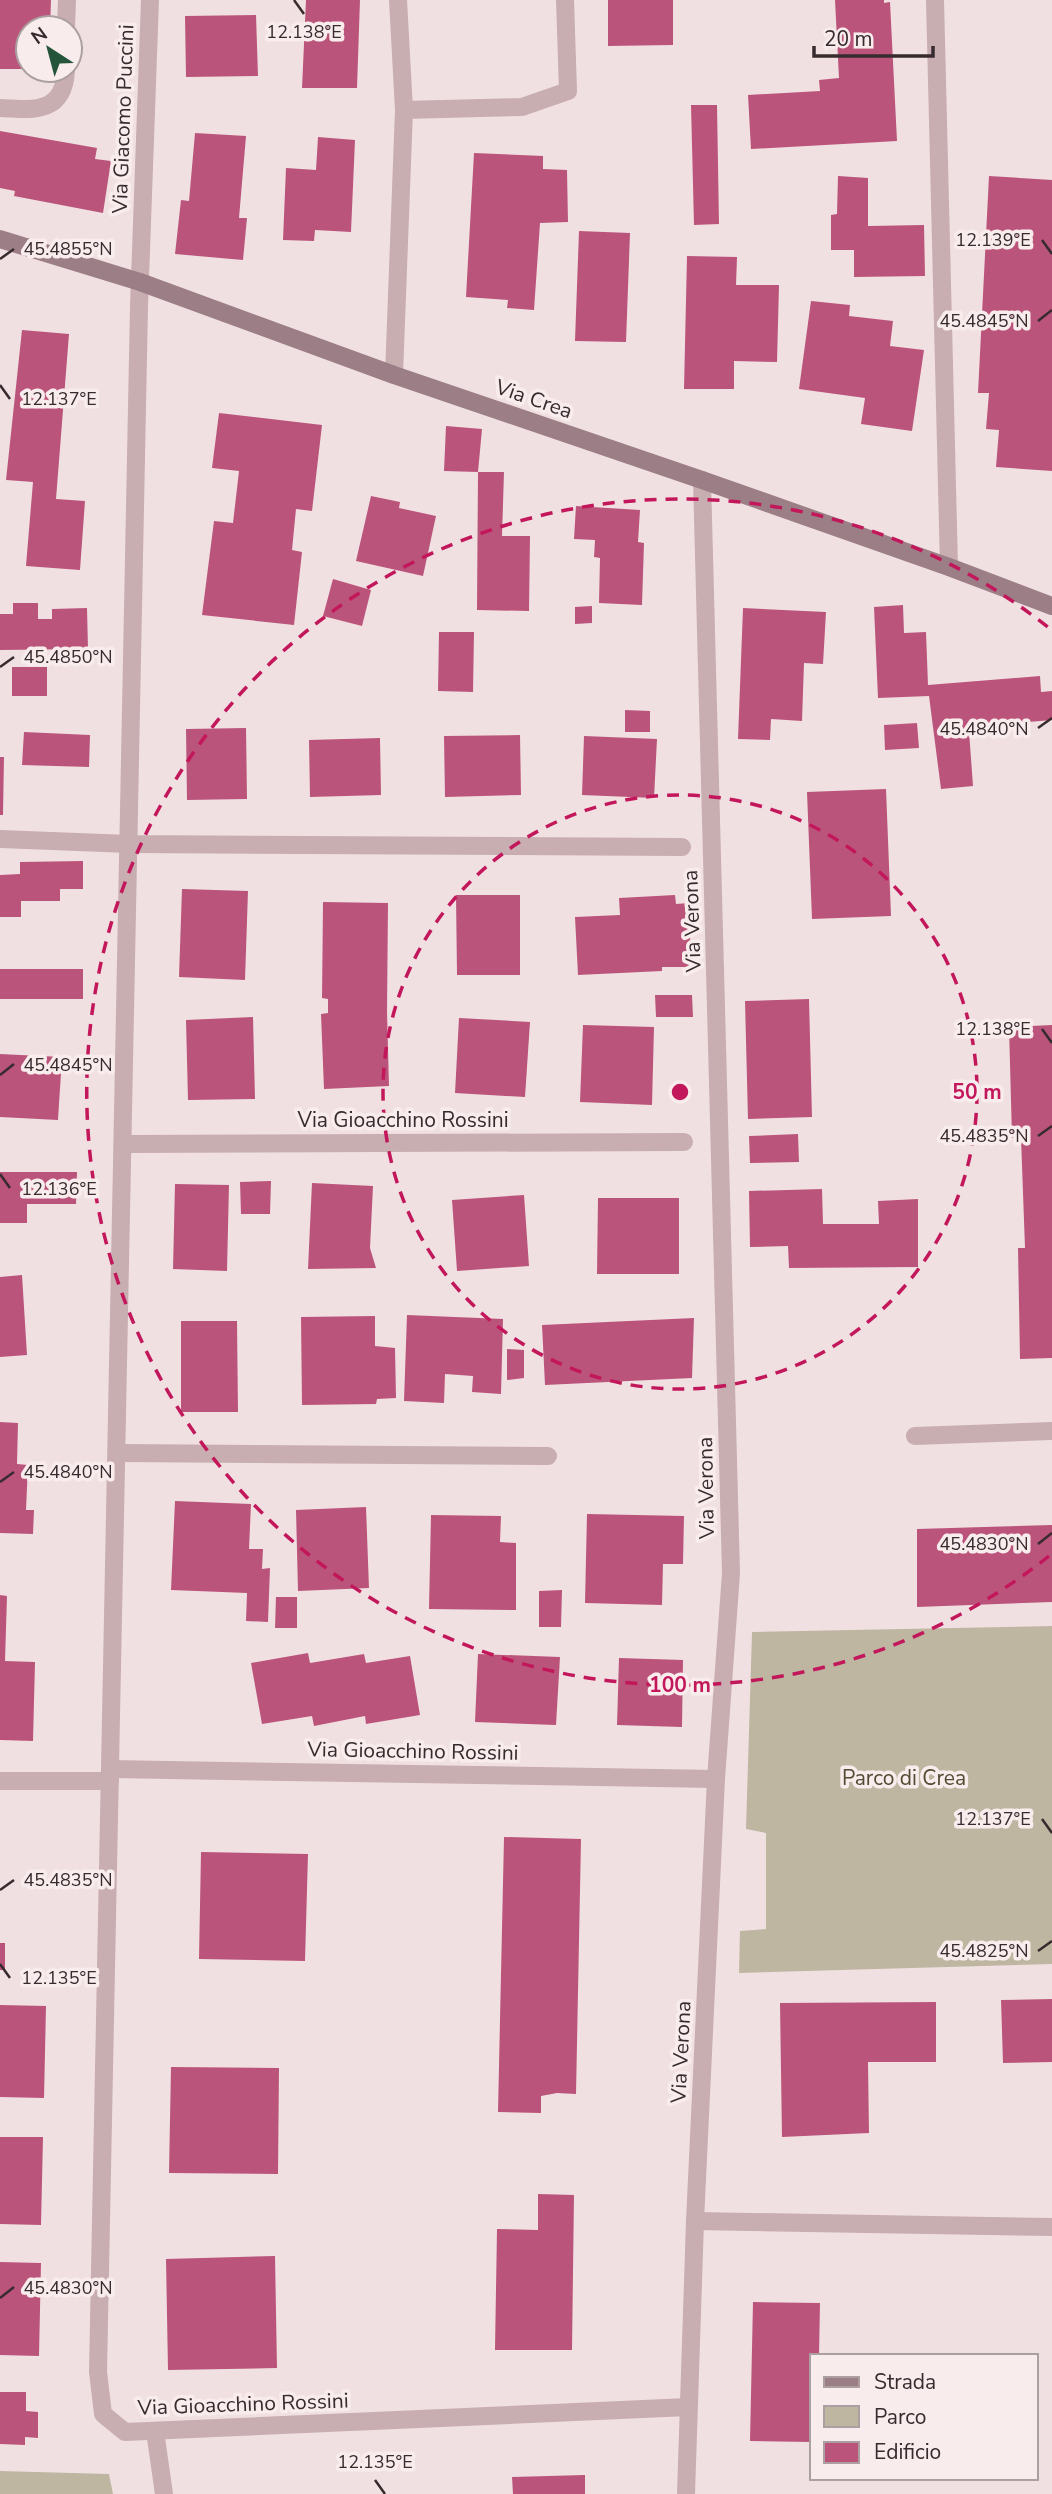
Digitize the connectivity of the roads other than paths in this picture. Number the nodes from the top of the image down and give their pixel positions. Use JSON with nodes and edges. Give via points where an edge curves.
{"nodes":[{"id":1,"x":150,"y":0,"type":"edge"},
{"id":2,"x":398,"y":0,"type":"edge"},
{"id":3,"x":565,"y":0,"type":"edge"},
{"id":4,"x":935,"y":0,"type":"edge"},
{"id":5,"x":65,"y":84,"type":"edge"},
{"id":6,"x":0,"y":108,"type":"edge"},
{"id":7,"x":404,"y":110,"type":"junction"},
{"id":8,"x":0,"y":239,"type":"edge"},
{"id":9,"x":140,"y":282,"type":"junction"},
{"id":10,"x":394,"y":375,"type":"junction"},
{"id":11,"x":702,"y":480,"type":"junction"},
{"id":12,"x":949,"y":567,"type":"junction"},
{"id":13,"x":1052,"y":606,"type":"edge"},
{"id":14,"x":0,"y":839,"type":"edge"},
{"id":15,"x":129,"y":844,"type":"junction"},
{"id":16,"x":682,"y":847,"type":"dead end"},
{"id":17,"x":684,"y":1142,"type":"dead end"},
{"id":18,"x":122,"y":1144,"type":"junction"},
{"id":19,"x":1052,"y":1431,"type":"edge"},
{"id":20,"x":915,"y":1436,"type":"dead end"},
{"id":21,"x":118,"y":1453,"type":"junction"},
{"id":22,"x":548,"y":1456,"type":"dead end"},
{"id":23,"x":110,"y":1775,"type":"junction"},
{"id":24,"x":716,"y":1779,"type":"junction"},
{"id":25,"x":0,"y":1781,"type":"edge"},
{"id":26,"x":695,"y":2221,"type":"junction"},
{"id":27,"x":1052,"y":2227,"type":"edge"},
{"id":28,"x":688,"y":2407,"type":"junction"},
{"id":29,"x":155,"y":2431,"type":"junction"},
{"id":30,"x":164,"y":2494,"type":"edge"},
{"id":31,"x":687,"y":2494,"type":"edge"}],
"edges":[{"from":1,"to":9,"type":"street","name":"Via Giacomo Puccini"},
{"from":2,"to":7,"type":"street"},
{"from":3,"to":7,"type":"street","via":[[568,91],[522,107]]},
{"from":4,"to":12,"type":"street"},
{"from":5,"to":6,"type":"street","via":[[44,107]]},
{"from":7,"to":10,"type":"street"},
{"from":8,"to":9,"type":"street","name":"Via Crea"},
{"from":9,"to":10,"type":"street","name":"Via Crea"},
{"from":9,"to":15,"type":"street","name":"Via Gioacchino Rossini"},
{"from":10,"to":11,"type":"street","name":"Via Crea"},
{"from":11,"to":12,"type":"street","name":"Via Crea"},
{"from":11,"to":24,"type":"street","name":"Via Verona","via":[[731,1573]]},
{"from":12,"to":13,"type":"street","name":"Via Crea"},
{"from":14,"to":15,"type":"street"},
{"from":15,"to":16,"type":"street"},
{"from":15,"to":18,"type":"street","name":"Via Gioacchino Rossini"},
{"from":17,"to":18,"type":"street","name":"Via Gioacchino Rossini"},
{"from":18,"to":21,"type":"street","name":"Via Gioacchino Rossini"},
{"from":19,"to":20,"type":"street"},
{"from":21,"to":22,"type":"street"},
{"from":21,"to":23,"type":"street","name":"Via Gioacchino Rossini"},
{"from":23,"to":24,"type":"street","name":"Via Gioacchino Rossini"},
{"from":23,"to":25,"type":"street","name":"Via Gioacchino Rossini"},
{"from":23,"to":29,"type":"street","name":"Via Gioacchino Rossini","via":[[98,2372],[103,2413],[125,2432]]},
{"from":24,"to":26,"type":"street","name":"Via Verona"},
{"from":26,"to":27,"type":"street"},
{"from":26,"to":28,"type":"street","name":"Via Verona"},
{"from":28,"to":29,"type":"street","name":"Via Gioacchino Rossini"},
{"from":28,"to":31,"type":"street","name":"Via Verona"},
{"from":29,"to":30,"type":"street"}]}
